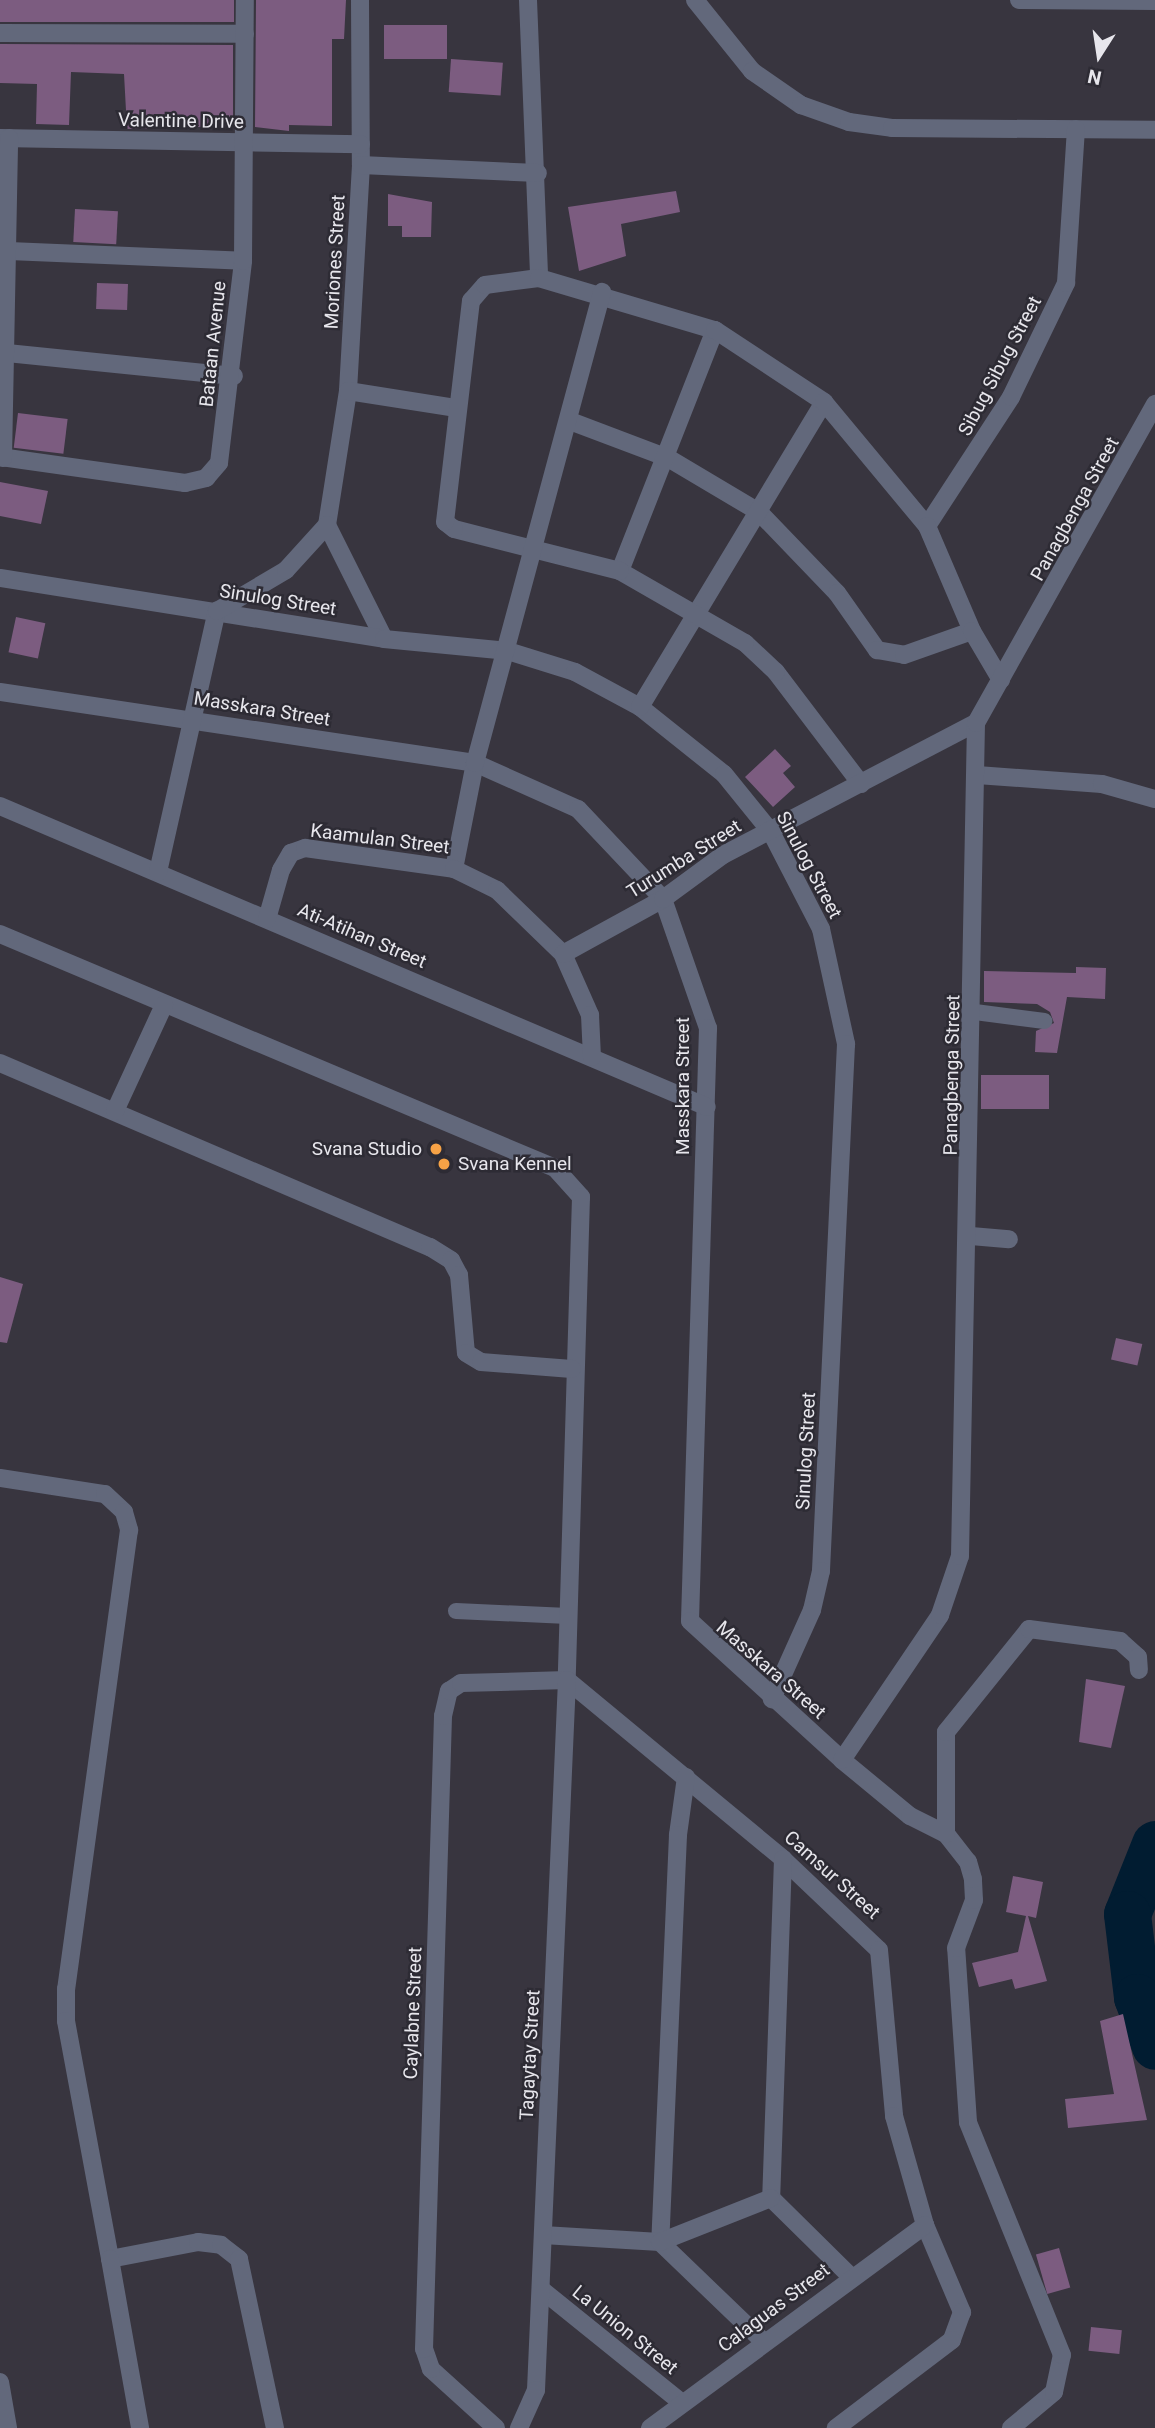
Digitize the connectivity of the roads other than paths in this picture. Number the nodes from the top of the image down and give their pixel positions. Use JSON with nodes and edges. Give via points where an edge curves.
{"nodes":[{"id":1,"x":245,"y":0,"type":"edge"},
{"id":2,"x":360,"y":0,"type":"edge"},
{"id":3,"x":528,"y":0,"type":"edge"},
{"id":4,"x":695,"y":0,"type":"edge"},
{"id":5,"x":1019,"y":0,"type":"edge"},
{"id":6,"x":1080,"y":1,"type":"edge"},
{"id":7,"x":1155,"y":1,"type":"edge"},
{"id":8,"x":0,"y":33,"type":"edge"},
{"id":9,"x":245,"y":34,"type":"junction"},
{"id":10,"x":1076,"y":129,"type":"junction"},
{"id":11,"x":1155,"y":130,"type":"edge"},
{"id":12,"x":5,"y":138,"type":"edge"},
{"id":13,"x":242,"y":143,"type":"junction"},
{"id":14,"x":361,"y":144,"type":"junction"},
{"id":15,"x":361,"y":165,"type":"junction"},
{"id":16,"x":538,"y":173,"type":"junction"},
{"id":17,"x":9,"y":251,"type":"junction"},
{"id":18,"x":243,"y":261,"type":"junction"},
{"id":19,"x":540,"y":278,"type":"junction"},
{"id":20,"x":602,"y":292,"type":"junction"},
{"id":21,"x":715,"y":330,"type":"junction"},
{"id":22,"x":7,"y":353,"type":"junction"},
{"id":23,"x":234,"y":376,"type":"junction"},
{"id":24,"x":348,"y":391,"type":"junction"},
{"id":25,"x":824,"y":402,"type":"junction"},
{"id":26,"x":1155,"y":404,"type":"edge"},
{"id":27,"x":457,"y":408,"type":"junction"},
{"id":28,"x":570,"y":421,"type":"junction"},
{"id":29,"x":2,"y":457,"type":"edge"},
{"id":30,"x":668,"y":457,"type":"junction"},
{"id":31,"x":759,"y":512,"type":"junction"},
{"id":32,"x":327,"y":526,"type":"junction"},
{"id":33,"x":927,"y":526,"type":"junction"},
{"id":34,"x":534,"y":545,"type":"junction"},
{"id":35,"x":620,"y":571,"type":"junction"},
{"id":36,"x":0,"y":578,"type":"edge"},
{"id":37,"x":218,"y":611,"type":"junction"},
{"id":38,"x":697,"y":613,"type":"junction"},
{"id":39,"x":972,"y":631,"type":"junction"},
{"id":40,"x":384,"y":639,"type":"junction"},
{"id":41,"x":508,"y":652,"type":"junction"},
{"id":42,"x":1002,"y":680,"type":"junction"},
{"id":43,"x":0,"y":692,"type":"edge"},
{"id":44,"x":639,"y":707,"type":"junction"},
{"id":45,"x":196,"y":720,"type":"junction"},
{"id":46,"x":976,"y":723,"type":"junction"},
{"id":47,"x":475,"y":763,"type":"junction"},
{"id":48,"x":976,"y":775,"type":"junction"},
{"id":49,"x":860,"y":784,"type":"junction"},
{"id":50,"x":1155,"y":799,"type":"edge"},
{"id":51,"x":0,"y":806,"type":"edge"},
{"id":52,"x":771,"y":832,"type":"junction"},
{"id":53,"x":454,"y":869,"type":"junction"},
{"id":54,"x":158,"y":872,"type":"junction"},
{"id":55,"x":663,"y":899,"type":"junction"},
{"id":56,"x":267,"y":919,"type":"junction"},
{"id":57,"x":0,"y":934,"type":"edge"},
{"id":58,"x":563,"y":954,"type":"junction"},
{"id":59,"x":164,"y":1005,"type":"junction"},
{"id":60,"x":975,"y":1012,"type":"junction"},
{"id":61,"x":1045,"y":1021,"type":"dead end"},
{"id":62,"x":592,"y":1057,"type":"junction"},
{"id":63,"x":0,"y":1063,"type":"edge"},
{"id":64,"x":707,"y":1107,"type":"junction"},
{"id":65,"x":115,"y":1111,"type":"junction"},
{"id":66,"x":971,"y":1236,"type":"junction"},
{"id":67,"x":1009,"y":1239,"type":"dead end"},
{"id":68,"x":572,"y":1369,"type":"junction"},
{"id":69,"x":1,"y":1483,"type":"edge"},
{"id":70,"x":456,"y":1611,"type":"dead end"},
{"id":71,"x":568,"y":1616,"type":"junction"},
{"id":72,"x":1139,"y":1670,"type":"dead end"},
{"id":73,"x":567,"y":1680,"type":"junction"},
{"id":74,"x":772,"y":1699,"type":"junction"},
{"id":75,"x":842,"y":1760,"type":"junction"},
{"id":76,"x":686,"y":1777,"type":"junction"},
{"id":77,"x":946,"y":1834,"type":"junction"},
{"id":78,"x":783,"y":1859,"type":"junction"},
{"id":79,"x":771,"y":2198,"type":"junction"},
{"id":80,"x":925,"y":2225,"type":"junction"},
{"id":81,"x":543,"y":2235,"type":"junction"},
{"id":82,"x":660,"y":2242,"type":"junction"},
{"id":83,"x":110,"y":2259,"type":"junction"},
{"id":84,"x":850,"y":2276,"type":"junction"},
{"id":85,"x":542,"y":2290,"type":"junction"},
{"id":86,"x":764,"y":2342,"type":"junction"},
{"id":87,"x":0,"y":2382,"type":"edge"},
{"id":88,"x":682,"y":2403,"type":"junction"},
{"id":89,"x":8,"y":2428,"type":"edge"},
{"id":90,"x":140,"y":2428,"type":"edge"},
{"id":91,"x":275,"y":2428,"type":"edge"},
{"id":92,"x":496,"y":2428,"type":"edge"},
{"id":93,"x":519,"y":2428,"type":"edge"},
{"id":94,"x":650,"y":2428,"type":"edge"},
{"id":95,"x":836,"y":2428,"type":"edge"},
{"id":96,"x":1011,"y":2428,"type":"edge"}],
"edges":[{"from":1,"to":9,"type":"street","name":"Bataan Avenue"},
{"from":2,"to":14,"type":"street","name":"Moriones Street"},
{"from":3,"to":16,"type":"street"},
{"from":4,"to":10,"type":"street","via":[[752,71],[801,105],[849,122]]},
{"from":5,"to":6,"type":"street"},
{"from":6,"to":7,"type":"street"},
{"from":8,"to":9,"type":"street"},
{"from":9,"to":13,"type":"street","name":"Bataan Avenue"},
{"from":10,"to":11,"type":"street"},
{"from":10,"to":33,"type":"street","name":"Sibug Sibug Street","via":[[1066,283],[1011,397]]},
{"from":12,"to":13,"type":"street","name":"Valentine Drive"},
{"from":12,"to":17,"type":"street"},
{"from":13,"to":14,"type":"street","name":"Valentine Drive"},
{"from":13,"to":18,"type":"street","name":"Bataan Avenue"},
{"from":14,"to":15,"type":"street","name":"Moriones Street"},
{"from":15,"to":16,"type":"street"},
{"from":15,"to":24,"type":"street","name":"Moriones Street"},
{"from":16,"to":19,"type":"street"},
{"from":17,"to":18,"type":"street"},
{"from":17,"to":22,"type":"street"},
{"from":18,"to":23,"type":"street","name":"Bataan Avenue"},
{"from":19,"to":20,"type":"street"},
{"from":19,"to":27,"type":"street","via":[[485,285],[471,301]]},
{"from":20,"to":21,"type":"street"},
{"from":20,"to":28,"type":"street"},
{"from":21,"to":25,"type":"street"},
{"from":21,"to":30,"type":"street"},
{"from":22,"to":23,"type":"street"},
{"from":22,"to":29,"type":"street"},
{"from":23,"to":29,"type":"street","name":"Bataan Avenue","via":[[219,463],[206,478],[185,482]]},
{"from":24,"to":27,"type":"street"},
{"from":24,"to":32,"type":"street","name":"Moriones Street"},
{"from":25,"to":31,"type":"street"},
{"from":25,"to":33,"type":"street"},
{"from":26,"to":42,"type":"street","name":"Panagbenga Street"},
{"from":27,"to":34,"type":"street","via":[[445,522],[454,530]]},
{"from":28,"to":30,"type":"street"},
{"from":28,"to":34,"type":"street"},
{"from":30,"to":31,"type":"street"},
{"from":30,"to":35,"type":"street"},
{"from":31,"to":38,"type":"street"},
{"from":31,"to":39,"type":"street","via":[[822,575],[877,650],[904,655]]},
{"from":32,"to":37,"type":"street","via":[[286,570]]},
{"from":32,"to":40,"type":"street"},
{"from":33,"to":39,"type":"street"},
{"from":34,"to":35,"type":"street"},
{"from":34,"to":41,"type":"street"},
{"from":35,"to":38,"type":"street"},
{"from":36,"to":37,"type":"street","name":"Sinulog Street"},
{"from":37,"to":40,"type":"street","name":"Sinulog Street"},
{"from":37,"to":45,"type":"street"},
{"from":38,"to":44,"type":"street"},
{"from":38,"to":49,"type":"street","via":[[776,672]]},
{"from":39,"to":42,"type":"street"},
{"from":40,"to":41,"type":"street","name":"Sinulog Street"},
{"from":41,"to":44,"type":"street","name":"Sinulog Street","via":[[575,672]]},
{"from":41,"to":47,"type":"street"},
{"from":42,"to":46,"type":"street","name":"Panagbenga Street"},
{"from":43,"to":45,"type":"street","name":"Masskara Street"},
{"from":44,"to":52,"type":"street","name":"Sinulog Street","via":[[724,774]]},
{"from":45,"to":47,"type":"street","name":"Masskara Street"},
{"from":45,"to":54,"type":"street"},
{"from":46,"to":48,"type":"street","name":"Panagbenga Street"},
{"from":46,"to":49,"type":"street","name":"Turumba Street"},
{"from":47,"to":53,"type":"street"},
{"from":47,"to":55,"type":"street","name":"Masskara Street","via":[[578,809]]},
{"from":48,"to":50,"type":"street","via":[[1102,784]]},
{"from":48,"to":60,"type":"street","name":"Panagbenga Street"},
{"from":49,"to":52,"type":"street","name":"Turumba Street"},
{"from":51,"to":54,"type":"street","name":"Ati-Atihan Street"},
{"from":52,"to":55,"type":"street","name":"Turumba Street","via":[[723,855]]},
{"from":52,"to":74,"type":"street","name":"Sinulog Street","via":[[821,929],[846,1044],[821,1571],[812,1610]]},
{"from":53,"to":56,"type":"street","name":"Kaamulan Street","via":[[305,848],[291,853],[281,870]]},
{"from":53,"to":58,"type":"street","name":"Kaamulan Street","via":[[498,890]]},
{"from":54,"to":56,"type":"street","name":"Ati-Atihan Street"},
{"from":55,"to":58,"type":"street","name":"Turumba Street"},
{"from":55,"to":64,"type":"street","name":"Masskara Street","via":[[703,1004]]},
{"from":56,"to":62,"type":"street","name":"Ati-Atihan Street"},
{"from":57,"to":59,"type":"street"},
{"from":58,"to":62,"type":"street","name":"Kaamulan Street","via":[[590,1015]]},
{"from":59,"to":65,"type":"street"},
{"from":59,"to":68,"type":"street","via":[[570,1179],[581,1197]]},
{"from":60,"to":61,"type":"lane"},
{"from":60,"to":66,"type":"street","name":"Panagbenga Street"},
{"from":62,"to":64,"type":"street","name":"Ati-Atihan Street"},
{"from":63,"to":65,"type":"street"},
{"from":64,"to":74,"type":"street","name":"Masskara Street","via":[[690,1621]]},
{"from":65,"to":68,"type":"street","via":[[451,1260],[459,1275],[460,1337],[466,1353],[481,1362]]},
{"from":66,"to":67,"type":"street"},
{"from":66,"to":75,"type":"street","name":"Panagbenga Street","via":[[956,1577],[940,1615]]},
{"from":68,"to":71,"type":"street"},
{"from":69,"to":83,"type":"street","via":[[105,1494],[124,1512],[129,1530],[66,1989],[66,2021]]},
{"from":70,"to":71,"type":"lane"},
{"from":71,"to":73,"type":"street"},
{"from":72,"to":77,"type":"street","via":[[1138,1657],[1120,1641],[1029,1629],[946,1732]]},
{"from":73,"to":76,"type":"street","name":"Camsur Street"},
{"from":73,"to":81,"type":"street","name":"Tagaytay Street"},
{"from":73,"to":92,"type":"street","name":"Caylabne Street","via":[[461,1683],[449,1690],[443,1716],[424,2348],[431,2369]]},
{"from":74,"to":75,"type":"street","name":"Masskara Street"},
{"from":75,"to":77,"type":"street","name":"Masskara Street","via":[[910,1816]]},
{"from":76,"to":78,"type":"street","name":"Camsur Street"},
{"from":76,"to":82,"type":"street","via":[[678,1835]]},
{"from":77,"to":96,"type":"street","via":[[968,1862],[974,1900],[956,1957],[968,2122],[1062,2355],[1054,2392]]},
{"from":78,"to":79,"type":"street"},
{"from":78,"to":80,"type":"street","name":"Camsur Street","via":[[880,1950],[886,2069]]},
{"from":79,"to":82,"type":"street"},
{"from":79,"to":84,"type":"street"},
{"from":80,"to":84,"type":"street","name":"Calaguas Street"},
{"from":80,"to":95,"type":"street","name":"Camsur Street","via":[[962,2326],[952,2340]]},
{"from":81,"to":82,"type":"street"},
{"from":81,"to":85,"type":"street","name":"Tagaytay Street"},
{"from":82,"to":86,"type":"street"},
{"from":83,"to":90,"type":"street"},
{"from":83,"to":91,"type":"street","via":[[198,2242],[221,2245],[239,2259]]},
{"from":84,"to":86,"type":"street","name":"Calaguas Street"},
{"from":85,"to":88,"type":"street","name":"La Union Street"},
{"from":85,"to":93,"type":"street","name":"Tagaytay Street","via":[[536,2390]]},
{"from":86,"to":88,"type":"street","name":"Calaguas Street"},
{"from":87,"to":89,"type":"street"},
{"from":88,"to":94,"type":"street","name":"Calaguas Street"}]}
